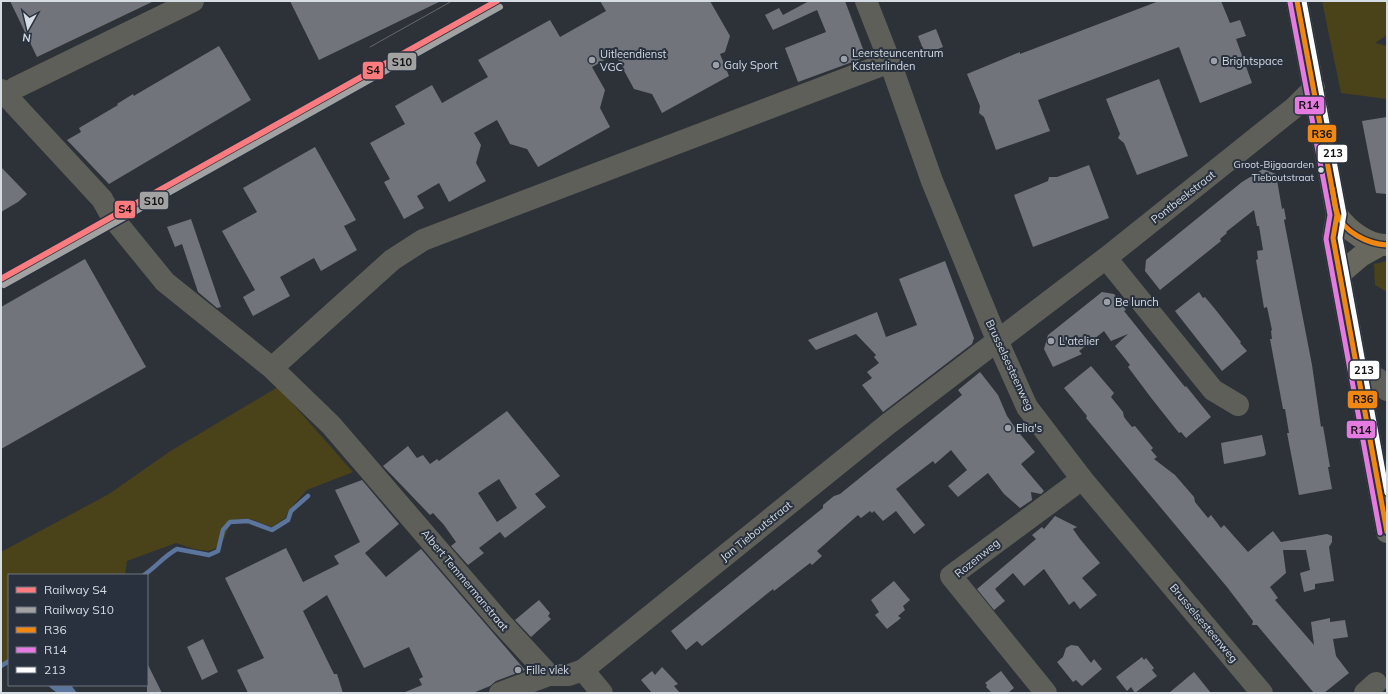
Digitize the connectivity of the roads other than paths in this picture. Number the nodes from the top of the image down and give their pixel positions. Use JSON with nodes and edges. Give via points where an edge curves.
{"nodes":[{"id":1,"x":193,"y":1,"type":"edge"},
{"id":2,"x":866,"y":1,"type":"edge"},
{"id":3,"x":1297,"y":1,"type":"edge"},
{"id":4,"x":890,"y":62,"type":"junction"},
{"id":5,"x":1314,"y":88,"type":"junction"},
{"id":6,"x":4,"y":92,"type":"edge"},
{"id":7,"x":1337,"y":215,"type":"junction"},
{"id":8,"x":1383,"y":245,"type":"edge"},
{"id":9,"x":1106,"y":258,"type":"junction"},
{"id":10,"x":1340,"y":274,"type":"junction"},
{"id":11,"x":997,"y":340,"type":"junction"},
{"id":12,"x":272,"y":368,"type":"junction"},
{"id":13,"x":1359,"y":372,"type":"junction"},
{"id":14,"x":1387,"y":390,"type":"edge"},
{"id":15,"x":1238,"y":404,"type":"dead end"},
{"id":16,"x":1082,"y":479,"type":"junction"},
{"id":17,"x":1387,"y":532,"type":"edge"},
{"id":18,"x":582,"y":670,"type":"junction"},
{"id":19,"x":549,"y":675,"type":"junction"},
{"id":20,"x":500,"y":693,"type":"edge"},
{"id":21,"x":602,"y":693,"type":"edge"},
{"id":22,"x":1046,"y":693,"type":"edge"},
{"id":23,"x":1262,"y":693,"type":"edge"}],
"edges":[{"from":1,"to":6,"type":"street"},
{"from":2,"to":4,"type":"street","name":"Brusselsesteenweg"},
{"from":3,"to":5,"type":"main road"},
{"from":4,"to":11,"type":"street","name":"Brusselsesteenweg","via":[[932,181]]},
{"from":4,"to":12,"type":"street","via":[[423,240],[392,260]]},
{"from":5,"to":7,"type":"main road"},
{"from":5,"to":9,"type":"street","name":"Pontbeekstraat","via":[[1295,107]]},
{"from":6,"to":12,"type":"street","name":"Albert Temmermanstraat","via":[[102,199],[112,217],[165,282]]},
{"from":7,"to":8,"type":"main road","via":[[1344,225],[1356,234]]},
{"from":7,"to":10,"type":"main road","via":[[1333,238]]},
{"from":8,"to":10,"type":"main road","via":[[1361,256]]},
{"from":9,"to":11,"type":"street","name":"Pontbeekstraat"},
{"from":9,"to":15,"type":"street","via":[[1213,390]]},
{"from":10,"to":13,"type":"main road"},
{"from":11,"to":16,"type":"street","name":"Brusselsesteenweg","via":[[1027,407]]},
{"from":11,"to":18,"type":"street","name":"Jan Tieboutstraat"},
{"from":12,"to":19,"type":"street","name":"Albert Temmermanstraat","via":[[331,425]]},
{"from":13,"to":14,"type":"street","via":[[1370,380],[1378,379]]},
{"from":13,"to":17,"type":"main road"},
{"from":16,"to":22,"type":"street","name":"Rozenweg","via":[[951,576]]},
{"from":16,"to":23,"type":"street","name":"Brusselsesteenweg"},
{"from":18,"to":19,"type":"street","name":"Jan Tieboutstraat","via":[[569,675]]},
{"from":18,"to":21,"type":"street"},
{"from":19,"to":20,"type":"street","name":"Jan Tieboutstraat"}]}
